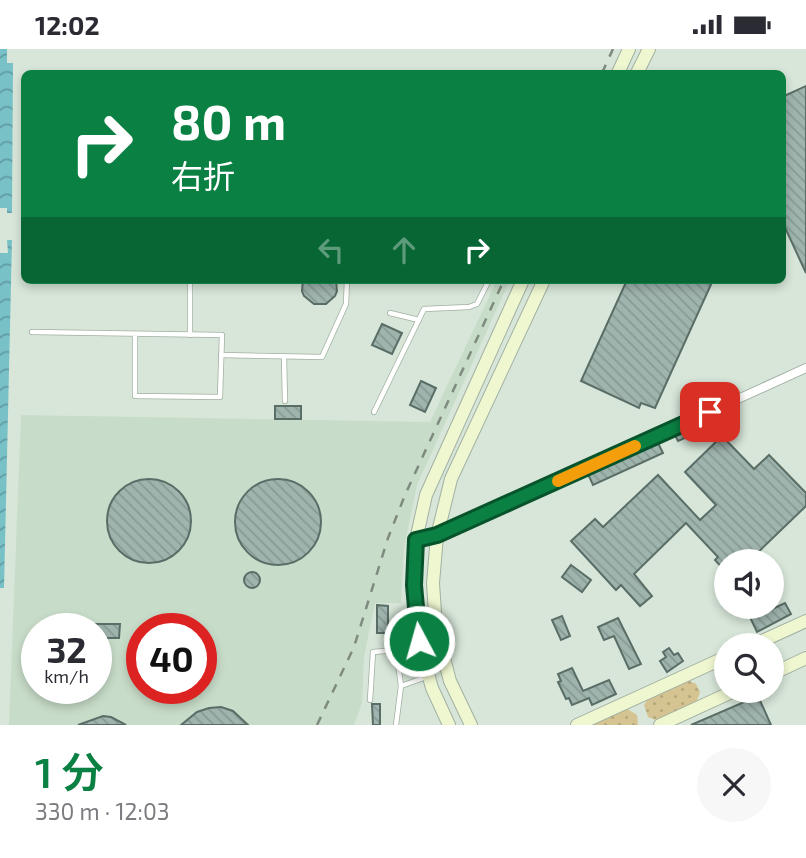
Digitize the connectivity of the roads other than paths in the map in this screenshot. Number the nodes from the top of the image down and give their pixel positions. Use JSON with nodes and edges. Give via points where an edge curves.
{"nodes":[{"id":1,"x":629,"y":49,"type":"edge"},
{"id":2,"x":649,"y":49,"type":"edge"},
{"id":3,"x":619,"y":70,"type":"edge"},
{"id":4,"x":639,"y":70,"type":"edge"},
{"id":5,"x":190,"y":284,"type":"edge"},
{"id":6,"x":347,"y":284,"type":"edge"},
{"id":7,"x":487,"y":284,"type":"edge"},
{"id":8,"x":521,"y":284,"type":"edge"},
{"id":9,"x":542,"y":284,"type":"edge"},
{"id":10,"x":390,"y":313,"type":"dead end"},
{"id":11,"x":419,"y":320,"type":"junction"},
{"id":12,"x":32,"y":332,"type":"dead end"},
{"id":13,"x":135,"y":334,"type":"junction"},
{"id":14,"x":190,"y":335,"type":"junction"},
{"id":15,"x":221,"y":355,"type":"junction"},
{"id":16,"x":284,"y":357,"type":"junction"},
{"id":17,"x":806,"y":369,"type":"edge"},
{"id":18,"x":285,"y":401,"type":"dead end"},
{"id":19,"x":374,"y":412,"type":"dead end"},
{"id":20,"x":437,"y":535,"type":"junction"},
{"id":21,"x":416,"y":540,"type":"junction"},
{"id":22,"x":806,"y":621,"type":"edge"},
{"id":23,"x":393,"y":625,"type":"dead end"},
{"id":24,"x":780,"y":633,"type":"edge"},
{"id":25,"x":397,"y":650,"type":"junction"},
{"id":26,"x":806,"y":658,"type":"edge"},
{"id":27,"x":714,"y":662,"type":"edge"},
{"id":28,"x":784,"y":668,"type":"edge"},
{"id":29,"x":429,"y":676,"type":"junction"},
{"id":30,"x":401,"y":686,"type":"junction"},
{"id":31,"x":370,"y":700,"type":"dead end"},
{"id":32,"x":714,"y":700,"type":"edge"},
{"id":33,"x":397,"y":725,"type":"edge"},
{"id":34,"x":449,"y":725,"type":"edge"},
{"id":35,"x":471,"y":725,"type":"edge"},
{"id":36,"x":577,"y":725,"type":"edge"},
{"id":37,"x":660,"y":725,"type":"edge"}],
"edges":[{"from":1,"to":3,"type":"street"},
{"from":2,"to":4,"type":"street"},
{"from":5,"to":14,"type":"lane"},
{"from":6,"to":16,"type":"lane","via":[[346,304],[322,357]]},
{"from":7,"to":11,"type":"lane","via":[[477,304],[424,309]]},
{"from":8,"to":21,"type":"street","via":[[426,495]]},
{"from":9,"to":20,"type":"street","via":[[451,479]]},
{"from":10,"to":11,"type":"lane"},
{"from":11,"to":19,"type":"lane"},
{"from":12,"to":13,"type":"lane"},
{"from":13,"to":14,"type":"lane"},
{"from":13,"to":15,"type":"lane","via":[[135,396],[220,397]]},
{"from":14,"to":15,"type":"lane","via":[[222,335]]},
{"from":15,"to":16,"type":"lane"},
{"from":16,"to":18,"type":"lane"},
{"from":17,"to":20,"type":"street"},
{"from":20,"to":21,"type":"street"},
{"from":20,"to":35,"type":"street","via":[[436,628],[450,681]]},
{"from":21,"to":29,"type":"street","via":[[416,621]]},
{"from":22,"to":24,"type":"street"},
{"from":23,"to":25,"type":"lane"},
{"from":25,"to":30,"type":"lane"},
{"from":25,"to":31,"type":"lane","via":[[373,652]]},
{"from":26,"to":28,"type":"street"},
{"from":27,"to":36,"type":"street"},
{"from":29,"to":30,"type":"lane"},
{"from":29,"to":34,"type":"street"},
{"from":30,"to":33,"type":"lane"},
{"from":32,"to":37,"type":"street"}]}
